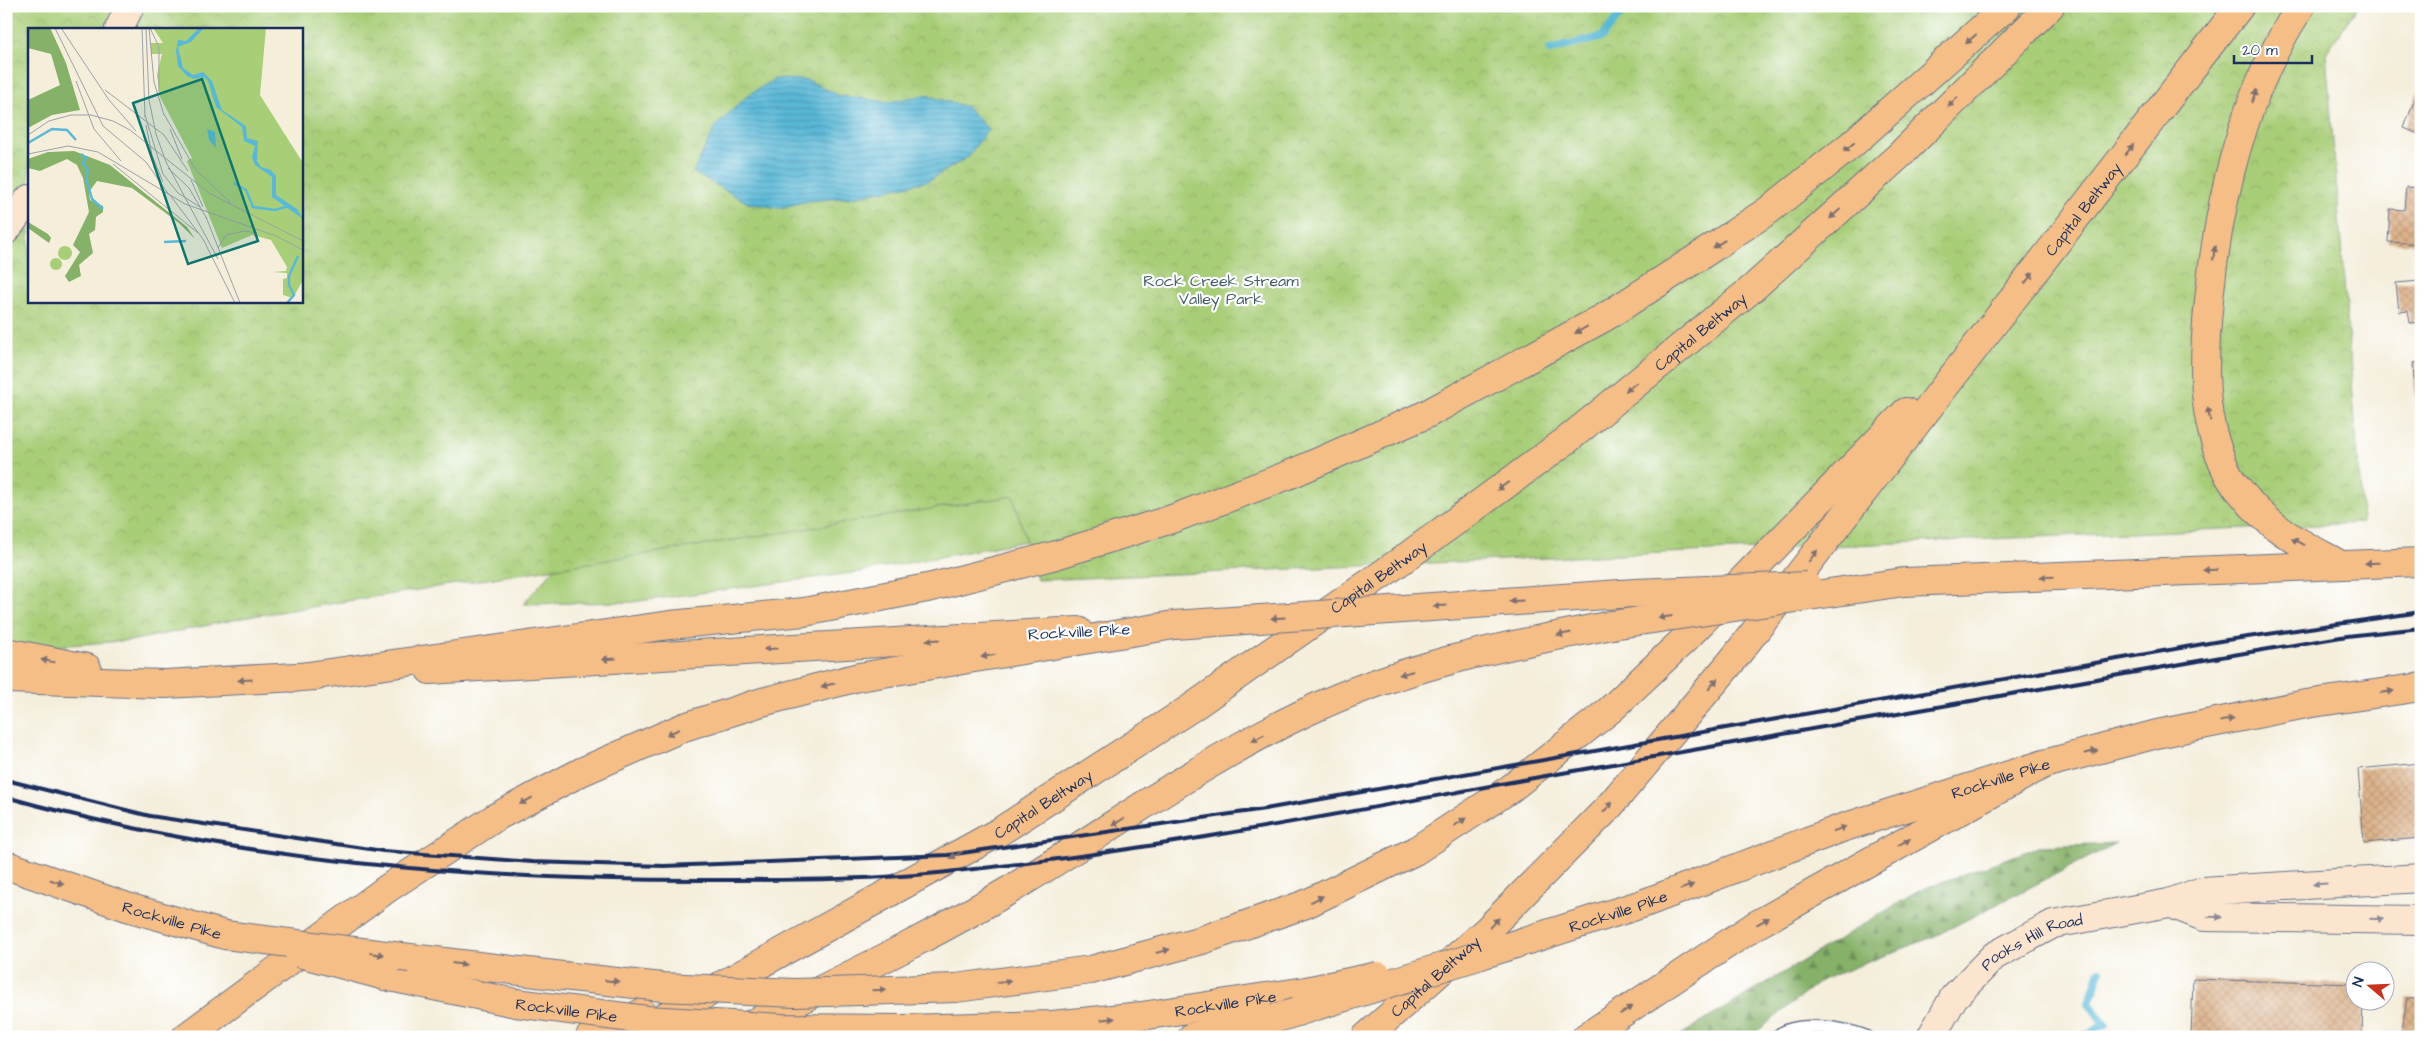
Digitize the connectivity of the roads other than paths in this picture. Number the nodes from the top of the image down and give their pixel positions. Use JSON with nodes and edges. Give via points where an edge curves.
{"nodes":[{"id":1,"x":130,"y":6,"type":"edge"},
{"id":2,"x":2007,"y":6,"type":"edge"},
{"id":3,"x":2050,"y":6,"type":"edge"},
{"id":4,"x":2240,"y":6,"type":"edge"},
{"id":5,"x":2301,"y":6,"type":"edge"},
{"id":6,"x":119,"y":28,"type":"edge"},
{"id":7,"x":28,"y":201,"type":"edge"},
{"id":8,"x":6,"y":230,"type":"edge"},
{"id":9,"x":1999,"y":316,"type":"junction"},
{"id":10,"x":2421,"y":562,"type":"edge"},
{"id":11,"x":2342,"y":565,"type":"junction"},
{"id":12,"x":1904,"y":582,"type":"junction"},
{"id":13,"x":1174,"y":625,"type":"junction"},
{"id":14,"x":6,"y":652,"type":"edge"},
{"id":15,"x":294,"y":678,"type":"junction"},
{"id":16,"x":6,"y":679,"type":"edge"},
{"id":17,"x":165,"y":684,"type":"junction"},
{"id":18,"x":2421,"y":687,"type":"edge"},
{"id":19,"x":2044,"y":764,"type":"junction"},
{"id":20,"x":8,"y":866,"type":"edge"},
{"id":21,"x":2421,"y":878,"type":"edge"},
{"id":22,"x":2169,"y":902,"type":"junction"},
{"id":23,"x":2421,"y":920,"type":"edge"},
{"id":24,"x":225,"y":934,"type":"junction"},
{"id":25,"x":805,"y":939,"type":"junction"},
{"id":26,"x":1481,"y":955,"type":"junction"},
{"id":27,"x":1825,"y":1033,"type":"edge"},
{"id":28,"x":186,"y":1037,"type":"edge"},
{"id":29,"x":590,"y":1037,"type":"edge"},
{"id":30,"x":628,"y":1037,"type":"edge"},
{"id":31,"x":727,"y":1037,"type":"edge"},
{"id":32,"x":1192,"y":1037,"type":"edge"},
{"id":33,"x":1366,"y":1037,"type":"edge"},
{"id":34,"x":1586,"y":1037,"type":"edge"},
{"id":35,"x":1777,"y":1037,"type":"edge"},
{"id":36,"x":1867,"y":1037,"type":"edge"},
{"id":37,"x":1931,"y":1037,"type":"edge"}],
"edges":[{"from":1,"to":6,"type":"street"},
{"from":2,"to":15,"type":"main road","one_way":true,"via":[[1851,145],[1769,210],[1698,258],[1604,317],[1427,414],[1291,474],[1172,519],[1056,555],[932,587],[804,612],[670,625]]},
{"from":3,"to":25,"type":"main road","name":"Capital Beltway","one_way":true,"via":[[1902,153],[1760,282],[1567,440],[1191,708],[999,832]]},
{"from":9,"to":4,"type":"main road","name":"Capital Beltway","one_way":true},
{"from":11,"to":5,"type":"main road","one_way":true,"via":[[2283,534],[2254,509],[2228,476],[2213,439],[2206,396],[2205,340],[2220,210],[2238,140],[2260,80]]},
{"from":7,"to":8,"type":"street"},
{"from":24,"to":9,"type":"main road","one_way":true,"bridge":true,"via":[[662,987],[795,993],[956,988],[1091,970],[1202,940],[1306,904],[1415,851],[1510,789],[1611,709],[1687,636]]},
{"from":33,"to":9,"type":"main road","name":"Capital Beltway","one_way":true,"via":[[1487,930],[1607,809],[1732,661]]},
{"from":10,"to":11,"type":"main road","name":"Rockville Pike","one_way":true},
{"from":11,"to":12,"type":"main road","name":"Rockville Pike","one_way":true},
{"from":12,"to":13,"type":"main road","name":"Rockville Pike","one_way":true,"bridge":true,"via":[[1635,593]]},
{"from":12,"to":31,"type":"main road","one_way":true,"bridge":true,"via":[[1612,625],[1503,646],[1400,674],[1305,713],[1221,758],[1006,892]]},
{"from":13,"to":15,"type":"main road","name":"Rockville Pike","one_way":true},
{"from":13,"to":28,"type":"main road","one_way":true,"via":[[859,677],[762,702],[684,728],[581,772],[496,817],[388,888]]},
{"from":17,"to":14,"type":"main road","one_way":true},
{"from":15,"to":17,"type":"main road","name":"Rockville Pike","one_way":true},
{"from":16,"to":17,"type":"main road","name":"Rockville Pike"},
{"from":19,"to":18,"type":"main road","name":"Rockville Pike","one_way":true,"via":[[2157,734],[2306,704]]},
{"from":26,"to":19,"type":"main road","name":"Rockville Pike","one_way":true,"via":[[1642,904],[1842,828]]},
{"from":34,"to":19,"type":"main road","one_way":true,"via":[[1756,925]]},
{"from":20,"to":24,"type":"main road","name":"Rockville Pike","one_way":true,"via":[[127,907]]},
{"from":21,"to":22,"type":"street","name":"Pooks Hill Road","one_way":true,"via":[[2202,891]]},
{"from":22,"to":23,"type":"street","one_way":true,"via":[[2204,916]]},
{"from":22,"to":37,"type":"street","name":"Pooks Hill Road","via":[[2052,924],[1994,956],[1954,997]]},
{"from":24,"to":26,"type":"main road","name":"Rockville Pike","one_way":true,"bridge":true,"via":[[385,976],[516,1003],[647,1020],[782,1028],[1052,1025],[1142,1016],[1306,991]]},
{"from":25,"to":29,"type":"main road"},
{"from":25,"to":30,"type":"main road","name":"Capital Beltway"},
{"from":26,"to":32,"type":"main road","bridge":true,"via":[[1274,1019]]},
{"from":27,"to":35,"type":"lane","via":[[1813,1026],[1781,1033]]},
{"from":27,"to":36,"type":"lane","via":[[1852,1031]]}]}
